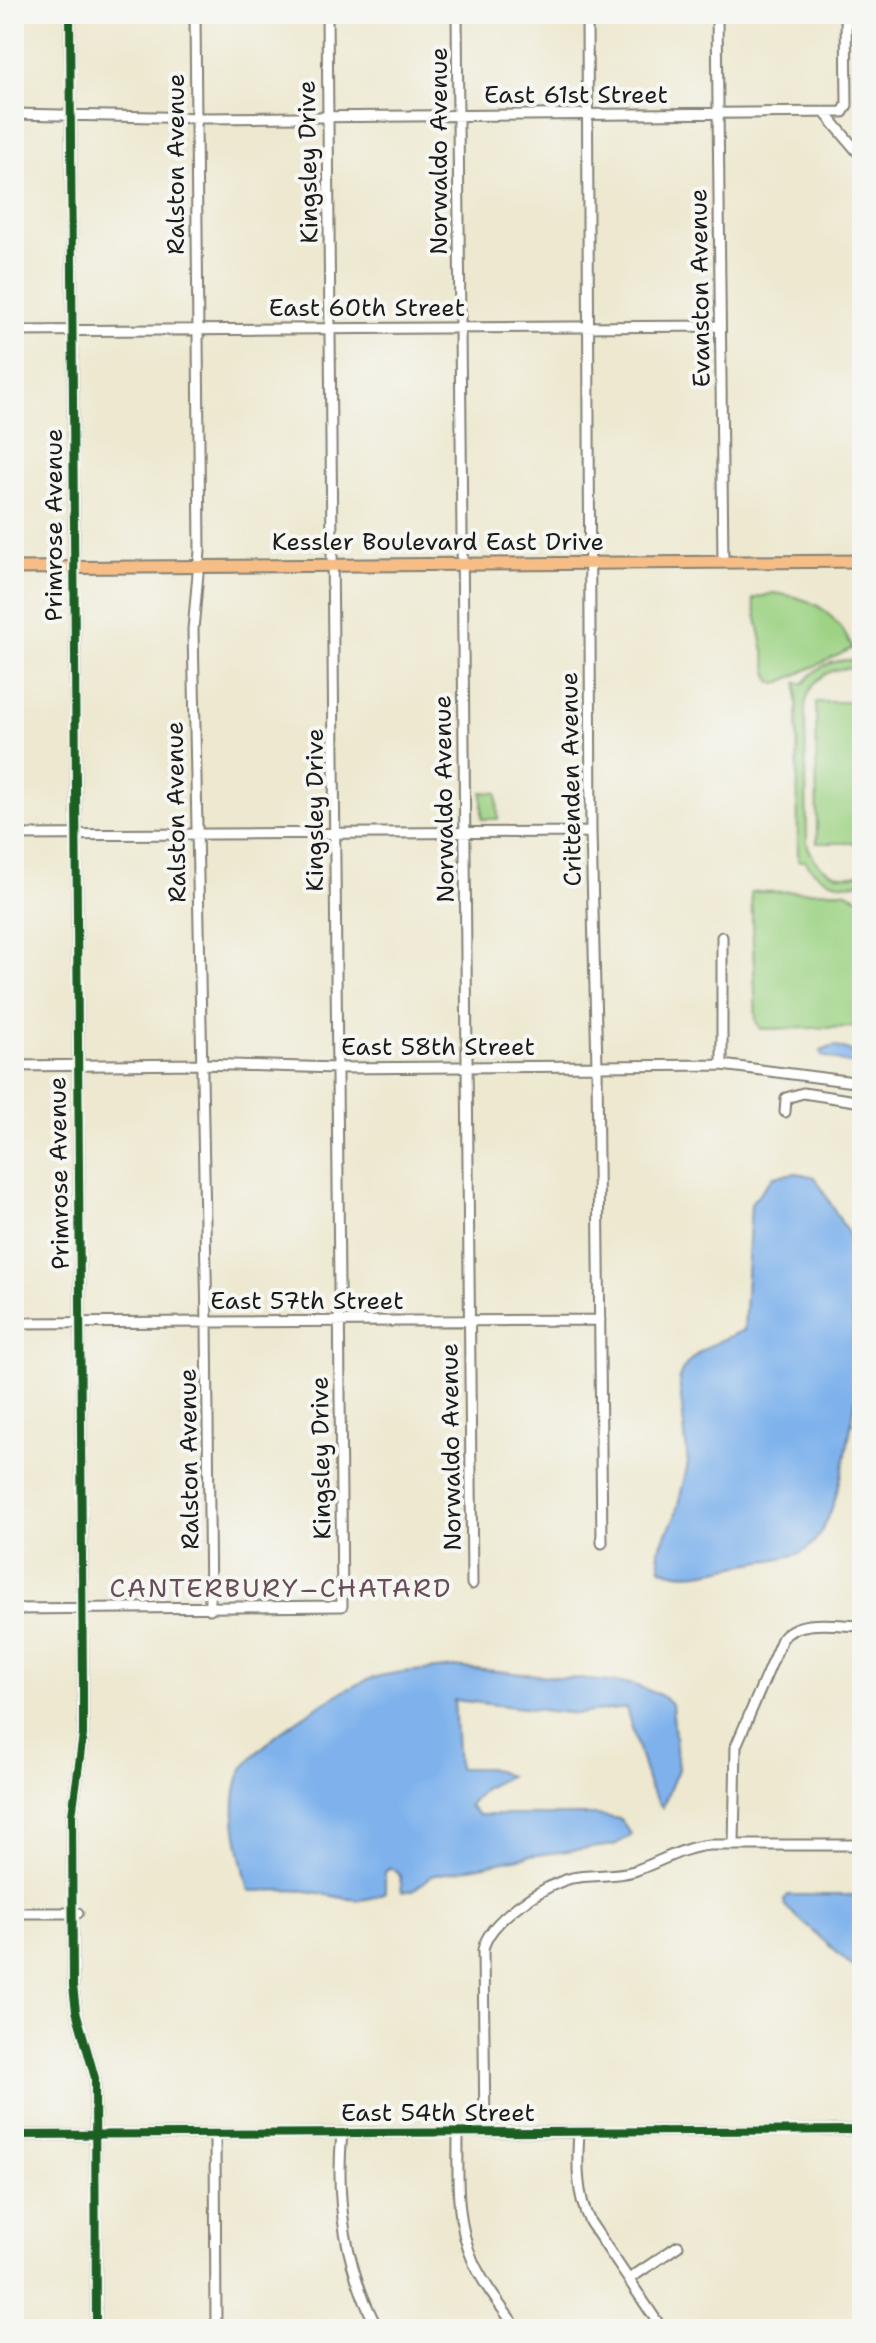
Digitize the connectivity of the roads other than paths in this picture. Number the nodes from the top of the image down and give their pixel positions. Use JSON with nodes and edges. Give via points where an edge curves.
{"nodes":[{"id":1,"x":70,"y":14,"type":"edge"},
{"id":2,"x":195,"y":14,"type":"edge"},
{"id":3,"x":327,"y":14,"type":"edge"},
{"id":4,"x":457,"y":14,"type":"edge"},
{"id":5,"x":587,"y":14,"type":"edge"},
{"id":6,"x":717,"y":14,"type":"edge"},
{"id":7,"x":846,"y":14,"type":"edge"},
{"id":8,"x":718,"y":113,"type":"junction"},
{"id":9,"x":825,"y":113,"type":"junction"},
{"id":10,"x":14,"y":114,"type":"edge"},
{"id":11,"x":588,"y":115,"type":"junction"},
{"id":12,"x":70,"y":116,"type":"junction"},
{"id":13,"x":458,"y":116,"type":"junction"},
{"id":14,"x":328,"y":117,"type":"junction"},
{"id":15,"x":196,"y":118,"type":"junction"},
{"id":16,"x":862,"y":157,"type":"edge"},
{"id":17,"x":720,"y":326,"type":"junction"},
{"id":18,"x":460,"y":327,"type":"junction"},
{"id":19,"x":590,"y":327,"type":"junction"},
{"id":20,"x":330,"y":328,"type":"junction"},
{"id":21,"x":198,"y":329,"type":"junction"},
{"id":22,"x":14,"y":331,"type":"edge"},
{"id":23,"x":72,"y":331,"type":"junction"},
{"id":24,"x":862,"y":561,"type":"edge"},
{"id":25,"x":723,"y":562,"type":"junction"},
{"id":26,"x":590,"y":563,"type":"junction"},
{"id":27,"x":462,"y":564,"type":"junction"},
{"id":28,"x":333,"y":565,"type":"junction"},
{"id":29,"x":199,"y":566,"type":"junction"},
{"id":30,"x":74,"y":567,"type":"junction"},
{"id":31,"x":14,"y":568,"type":"edge"},
{"id":32,"x":465,"y":831,"type":"junction"},
{"id":33,"x":591,"y":832,"type":"junction"},
{"id":34,"x":335,"y":833,"type":"junction"},
{"id":35,"x":196,"y":834,"type":"junction"},
{"id":36,"x":14,"y":835,"type":"edge"},
{"id":37,"x":76,"y":835,"type":"junction"},
{"id":38,"x":722,"y":937,"type":"dead end"},
{"id":39,"x":200,"y":1064,"type":"junction"},
{"id":40,"x":78,"y":1065,"type":"junction"},
{"id":41,"x":467,"y":1065,"type":"junction"},
{"id":42,"x":722,"y":1065,"type":"junction"},
{"id":43,"x":14,"y":1066,"type":"edge"},
{"id":44,"x":597,"y":1066,"type":"junction"},
{"id":45,"x":337,"y":1068,"type":"junction"},
{"id":46,"x":862,"y":1083,"type":"edge"},
{"id":47,"x":862,"y":1102,"type":"edge"},
{"id":48,"x":785,"y":1112,"type":"dead end"},
{"id":49,"x":470,"y":1320,"type":"junction"},
{"id":50,"x":600,"y":1320,"type":"junction"},
{"id":51,"x":339,"y":1321,"type":"junction"},
{"id":52,"x":81,"y":1322,"type":"junction"},
{"id":53,"x":207,"y":1322,"type":"junction"},
{"id":54,"x":14,"y":1323,"type":"edge"},
{"id":55,"x":602,"y":1543,"type":"dead end"},
{"id":56,"x":472,"y":1584,"type":"dead end"},
{"id":57,"x":14,"y":1609,"type":"edge"},
{"id":58,"x":82,"y":1609,"type":"junction"},
{"id":59,"x":210,"y":1609,"type":"junction"},
{"id":60,"x":862,"y":1626,"type":"edge"},
{"id":61,"x":734,"y":1845,"type":"junction"},
{"id":62,"x":862,"y":1845,"type":"edge"},
{"id":63,"x":14,"y":1913,"type":"edge"},
{"id":64,"x":75,"y":1913,"type":"junction"},
{"id":65,"x":862,"y":2130,"type":"edge"},
{"id":66,"x":485,"y":2132,"type":"junction"},
{"id":67,"x":579,"y":2132,"type":"junction"},
{"id":68,"x":342,"y":2133,"type":"junction"},
{"id":69,"x":458,"y":2133,"type":"junction"},
{"id":70,"x":215,"y":2134,"type":"junction"},
{"id":71,"x":14,"y":2135,"type":"edge"},
{"id":72,"x":96,"y":2135,"type":"junction"},
{"id":73,"x":678,"y":2246,"type":"dead end"},
{"id":74,"x":629,"y":2279,"type":"junction"},
{"id":75,"x":96,"y":2329,"type":"edge"},
{"id":76,"x":216,"y":2329,"type":"edge"},
{"id":77,"x":378,"y":2329,"type":"edge"},
{"id":78,"x":517,"y":2329,"type":"edge"},
{"id":79,"x":662,"y":2329,"type":"edge"}],
"edges":[{"from":1,"to":12,"type":"street","name":"Primrose Avenue"},
{"from":2,"to":15,"type":"street","name":"Ralston Avenue"},
{"from":3,"to":14,"type":"street","name":"Kingsley Drive"},
{"from":4,"to":13,"type":"street","name":"Norwaldo Avenue"},
{"from":5,"to":11,"type":"street","name":"Crittenden Avenue"},
{"from":6,"to":8,"type":"street","name":"Evanston Avenue"},
{"from":7,"to":9,"type":"street","name":"East 61st Street","via":[[847,105],[843,112]]},
{"from":8,"to":9,"type":"street","name":"East 61st Street"},
{"from":8,"to":11,"type":"street","name":"East 61st Street"},
{"from":8,"to":17,"type":"street","name":"Evanston Avenue"},
{"from":9,"to":16,"type":"street"},
{"from":10,"to":12,"type":"street","name":"East 61st Street"},
{"from":11,"to":13,"type":"street","name":"East 61st Street"},
{"from":11,"to":19,"type":"street","name":"Crittenden Avenue"},
{"from":12,"to":15,"type":"street","name":"East 61st Street"},
{"from":12,"to":23,"type":"street","name":"Primrose Avenue"},
{"from":13,"to":14,"type":"street","name":"East 61st Street"},
{"from":13,"to":18,"type":"street","name":"Norwaldo Avenue"},
{"from":14,"to":15,"type":"street","name":"East 61st Street"},
{"from":14,"to":20,"type":"street","name":"Kingsley Drive"},
{"from":15,"to":21,"type":"street","name":"Ralston Avenue"},
{"from":17,"to":19,"type":"street","name":"East 60th Street"},
{"from":17,"to":25,"type":"street","name":"Evanston Avenue"},
{"from":18,"to":19,"type":"street","name":"East 60th Street"},
{"from":18,"to":20,"type":"street","name":"East 60th Street"},
{"from":18,"to":27,"type":"street","name":"Norwaldo Avenue"},
{"from":19,"to":26,"type":"street","name":"Crittenden Avenue"},
{"from":20,"to":21,"type":"street","name":"East 60th Street"},
{"from":20,"to":28,"type":"street","name":"Kingsley Drive"},
{"from":21,"to":23,"type":"street","name":"East 60th Street"},
{"from":21,"to":29,"type":"street","name":"Ralston Avenue"},
{"from":22,"to":23,"type":"street","name":"East 60th Street"},
{"from":23,"to":30,"type":"street","name":"Primrose Avenue"},
{"from":24,"to":25,"type":"main road","name":"Kessler Boulevard East Drive"},
{"from":25,"to":26,"type":"main road","name":"Kessler Boulevard East Drive"},
{"from":26,"to":27,"type":"main road","name":"Kessler Boulevard East Drive"},
{"from":26,"to":33,"type":"street","name":"Crittenden Avenue"},
{"from":27,"to":28,"type":"main road","name":"Kessler Boulevard East Drive"},
{"from":27,"to":32,"type":"street","name":"Norwaldo Avenue"},
{"from":28,"to":29,"type":"main road","name":"Kessler Boulevard East Drive"},
{"from":28,"to":34,"type":"street","name":"Kingsley Drive"},
{"from":29,"to":30,"type":"main road","name":"Kessler Boulevard East Drive"},
{"from":29,"to":35,"type":"street","name":"Ralston Avenue","via":[[193,630]]},
{"from":30,"to":31,"type":"main road","name":"Kessler Boulevard East Drive"},
{"from":30,"to":37,"type":"street","name":"Primrose Avenue"},
{"from":32,"to":33,"type":"street"},
{"from":32,"to":34,"type":"street"},
{"from":32,"to":41,"type":"street","name":"Norwaldo Avenue"},
{"from":33,"to":44,"type":"street","name":"Crittenden Avenue"},
{"from":34,"to":35,"type":"street"},
{"from":34,"to":45,"type":"street","name":"Kingsley Drive"},
{"from":35,"to":37,"type":"street"},
{"from":35,"to":39,"type":"street","name":"Ralston Avenue"},
{"from":36,"to":37,"type":"street"},
{"from":37,"to":40,"type":"street","name":"Primrose Avenue"},
{"from":38,"to":42,"type":"street"},
{"from":39,"to":40,"type":"street","name":"East 58th Street"},
{"from":39,"to":45,"type":"street","name":"East 58th Street"},
{"from":39,"to":53,"type":"street","name":"Ralston Avenue"},
{"from":40,"to":43,"type":"street","name":"East 58th Street"},
{"from":40,"to":52,"type":"street","name":"Primrose Avenue"},
{"from":41,"to":44,"type":"street","name":"East 58th Street"},
{"from":41,"to":45,"type":"street","name":"East 58th Street"},
{"from":41,"to":49,"type":"street","name":"Norwaldo Avenue"},
{"from":42,"to":44,"type":"street","name":"East 58th Street"},
{"from":42,"to":46,"type":"street","name":"East 58th Street"},
{"from":44,"to":50,"type":"street","name":"Crittenden Avenue"},
{"from":45,"to":51,"type":"street","name":"Kingsley Drive"},
{"from":47,"to":48,"type":"street","via":[[795,1094],[786,1098]]},
{"from":49,"to":50,"type":"street","name":"East 57th Street"},
{"from":49,"to":51,"type":"street","name":"East 57th Street"},
{"from":49,"to":56,"type":"street","name":"Norwaldo Avenue"},
{"from":50,"to":55,"type":"street","name":"Crittenden Avenue"},
{"from":51,"to":53,"type":"street","name":"East 57th Street"},
{"from":51,"to":59,"type":"street","name":"Kingsley Drive","via":[[342,1606]]},
{"from":52,"to":53,"type":"street","name":"East 57th Street"},
{"from":52,"to":54,"type":"street","name":"East 57th Street"},
{"from":52,"to":58,"type":"street","name":"Primrose Avenue"},
{"from":53,"to":59,"type":"street","name":"Ralston Avenue"},
{"from":57,"to":58,"type":"street"},
{"from":58,"to":59,"type":"street"},
{"from":58,"to":64,"type":"street","name":"Primrose Avenue","via":[[83,1735],[72,1815]]},
{"from":60,"to":61,"type":"street","via":[[802,1626],[782,1639],[736,1746]]},
{"from":61,"to":62,"type":"street"},
{"from":61,"to":66,"type":"street","via":[[689,1848],[633,1871],[563,1880],[494,1926],[483,1950]]},
{"from":63,"to":64,"type":"street"},
{"from":64,"to":72,"type":"street","name":"Primrose Avenue","via":[[74,1999],[94,2070]]},
{"from":65,"to":67,"type":"street","name":"East 54th Street"},
{"from":66,"to":67,"type":"street","name":"East 54th Street"},
{"from":66,"to":69,"type":"street","name":"East 54th Street"},
{"from":67,"to":74,"type":"street","via":[[582,2208]]},
{"from":68,"to":69,"type":"street","name":"East 54th Street"},
{"from":68,"to":70,"type":"street","name":"East 54th Street"},
{"from":68,"to":77,"type":"street","via":[[341,2199],[347,2242]]},
{"from":69,"to":78,"type":"street","via":[[458,2204],[464,2236],[481,2277]]},
{"from":70,"to":72,"type":"street","name":"East 54th Street"},
{"from":70,"to":76,"type":"street"},
{"from":71,"to":72,"type":"street","name":"East 54th Street"},
{"from":72,"to":75,"type":"street","name":"Primrose Avenue"},
{"from":73,"to":74,"type":"street"},
{"from":74,"to":79,"type":"street"}]}
